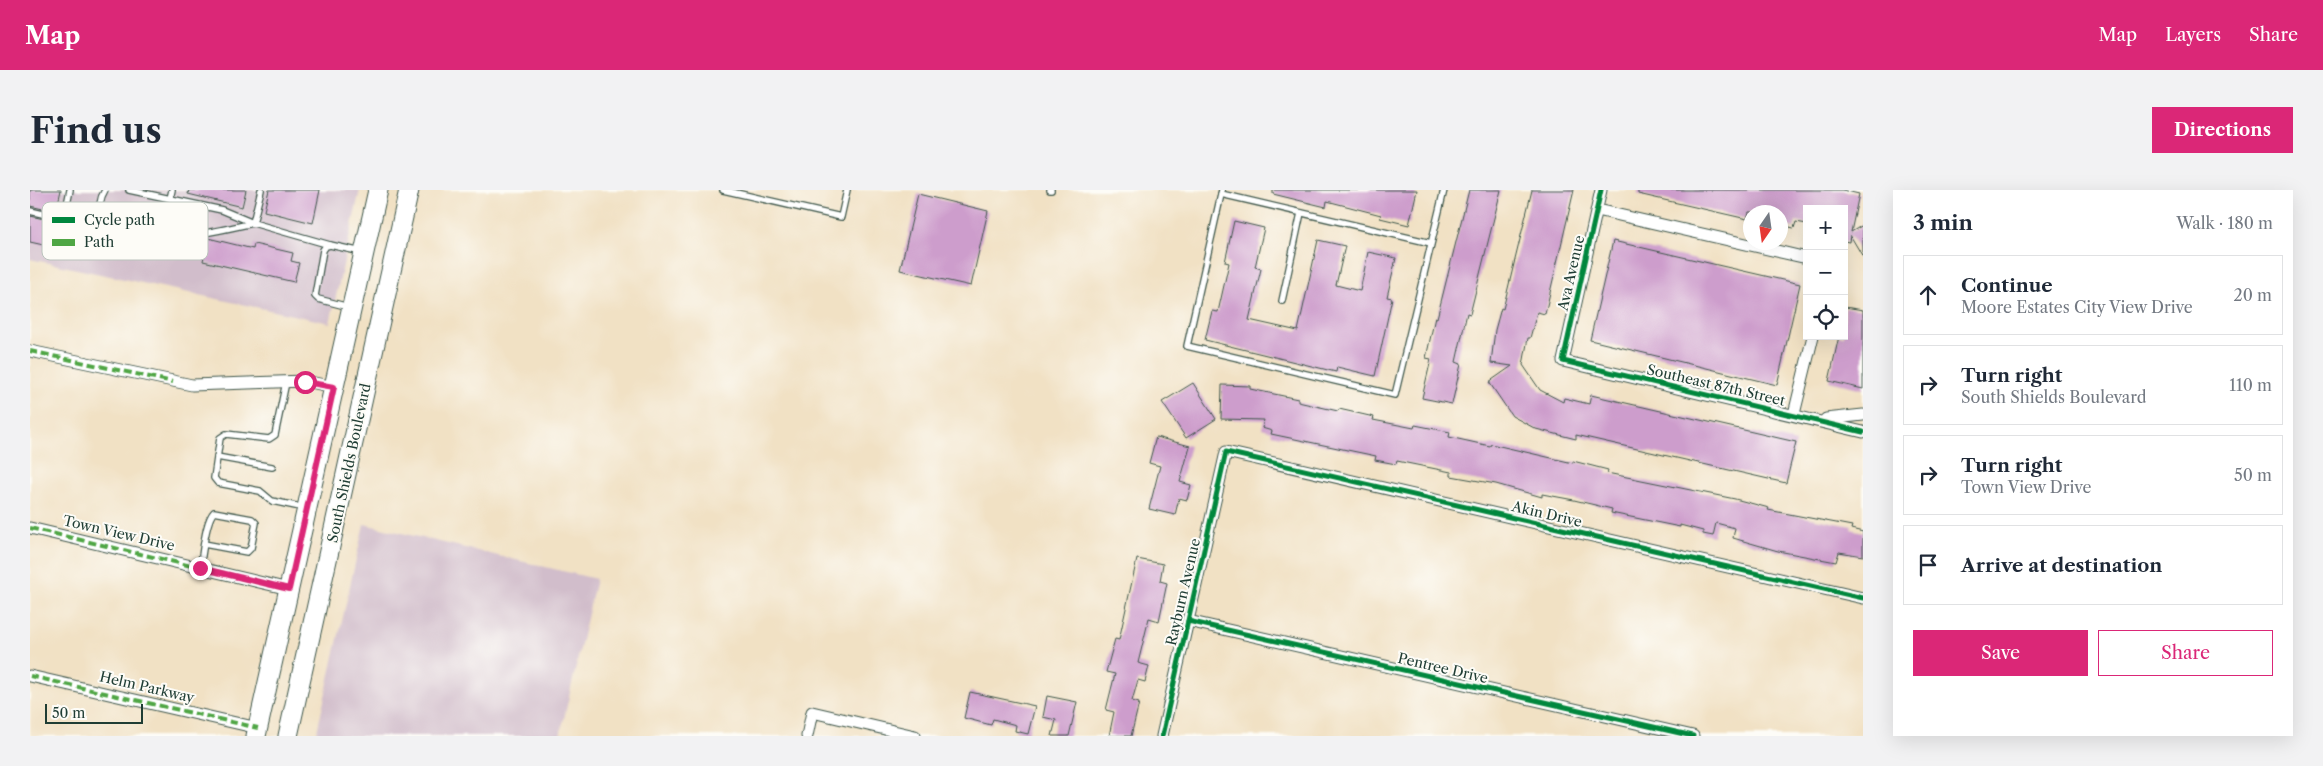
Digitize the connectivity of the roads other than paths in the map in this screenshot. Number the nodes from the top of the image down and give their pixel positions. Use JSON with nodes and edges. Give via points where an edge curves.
{"nodes":[{"id":1,"x":105,"y":190,"type":"edge"},
{"id":2,"x":129,"y":190,"type":"edge"},
{"id":3,"x":172,"y":190,"type":"edge"},
{"id":4,"x":261,"y":190,"type":"edge"},
{"id":5,"x":378,"y":190,"type":"edge"},
{"id":6,"x":409,"y":190,"type":"edge"},
{"id":7,"x":723,"y":190,"type":"edge"},
{"id":8,"x":847,"y":190,"type":"edge"},
{"id":9,"x":1444,"y":190,"type":"edge"},
{"id":10,"x":1601,"y":190,"type":"edge"},
{"id":11,"x":1221,"y":192,"type":"edge"},
{"id":12,"x":170,"y":199,"type":"junction"},
{"id":13,"x":100,"y":202,"type":"edge"},
{"id":14,"x":184,"y":202,"type":"edge"},
{"id":15,"x":208,"y":207,"type":"edge"},
{"id":16,"x":1597,"y":210,"type":"junction"},
{"id":17,"x":1302,"y":213,"type":"junction"},
{"id":18,"x":253,"y":222,"type":"junction"},
{"id":19,"x":208,"y":233,"type":"edge"},
{"id":20,"x":1431,"y":243,"type":"junction"},
{"id":21,"x":330,"y":245,"type":"junction"},
{"id":22,"x":364,"y":253,"type":"junction"},
{"id":23,"x":1803,"y":257,"type":"edge"},
{"id":24,"x":1282,"y":301,"type":"dead end"},
{"id":25,"x":352,"y":307,"type":"junction"},
{"id":26,"x":1811,"y":340,"type":"edge"},
{"id":27,"x":30,"y":351,"type":"edge"},
{"id":28,"x":1563,"y":361,"type":"joint"},
{"id":29,"x":286,"y":382,"type":"junction"},
{"id":30,"x":334,"y":387,"type":"junction"},
{"id":31,"x":1794,"y":414,"type":"junction"},
{"id":32,"x":1863,"y":415,"type":"edge"},
{"id":33,"x":1819,"y":420,"type":"junction"},
{"id":34,"x":1863,"y":432,"type":"edge"},
{"id":35,"x":1226,"y":452,"type":"joint"},
{"id":36,"x":217,"y":457,"type":"junction"},
{"id":37,"x":272,"y":467,"type":"dead end"},
{"id":38,"x":307,"y":508,"type":"junction"},
{"id":39,"x":30,"y":528,"type":"edge"},
{"id":40,"x":302,"y":531,"type":"junction"},
{"id":41,"x":332,"y":538,"type":"junction"},
{"id":42,"x":204,"y":544,"type":"junction"},
{"id":43,"x":200,"y":568,"type":"junction"},
{"id":44,"x":289,"y":589,"type":"junction"},
{"id":45,"x":1863,"y":598,"type":"edge"},
{"id":46,"x":1188,"y":621,"type":"junction"},
{"id":47,"x":30,"y":676,"type":"edge"},
{"id":48,"x":257,"y":732,"type":"edge"},
{"id":49,"x":288,"y":736,"type":"edge"},
{"id":50,"x":807,"y":736,"type":"edge"},
{"id":51,"x":916,"y":736,"type":"edge"},
{"id":52,"x":1162,"y":736,"type":"edge"},
{"id":53,"x":1693,"y":736,"type":"edge"}],
"edges":[{"from":1,"to":13,"type":"lane"},
{"from":2,"to":12,"type":"lane"},
{"from":3,"to":12,"type":"lane"},
{"from":4,"to":18,"type":"lane"},
{"from":5,"to":22,"type":"main road"},
{"from":6,"to":41,"type":"main road","name":"South Shields Boulevard"},
{"from":7,"to":8,"type":"lane","via":[[841,217]]},
{"from":9,"to":20,"type":"lane"},
{"from":10,"to":16,"type":"street","name":"Ava Avenue"},
{"from":11,"to":17,"type":"lane"},
{"from":11,"to":20,"type":"lane","via":[[1187,346],[1395,395]]},
{"from":12,"to":14,"type":"lane"},
{"from":15,"to":18,"type":"lane"},
{"from":16,"to":23,"type":"street"},
{"from":16,"to":28,"type":"street","name":"Ava Avenue"},
{"from":17,"to":20,"type":"lane"},
{"from":17,"to":24,"type":"lane"},
{"from":18,"to":19,"type":"lane"},
{"from":18,"to":21,"type":"lane"},
{"from":21,"to":22,"type":"lane"},
{"from":21,"to":25,"type":"lane","via":[[323,250],[315,296]]},
{"from":22,"to":25,"type":"main road"},
{"from":25,"to":30,"type":"main road"},
{"from":26,"to":31,"type":"street"},
{"from":27,"to":29,"type":"street","via":[[192,385]]},
{"from":28,"to":31,"type":"street","name":"Southeast 87th Street"},
{"from":29,"to":30,"type":"street"},
{"from":29,"to":36,"type":"lane","via":[[275,435],[269,439],[226,434],[220,438]]},
{"from":30,"to":38,"type":"main road"},
{"from":31,"to":33,"type":"street","name":"Southeast 87th Street"},
{"from":32,"to":33,"type":"street","name":"Southeast 87th Street"},
{"from":33,"to":34,"type":"street","name":"Southeast 87th Street"},
{"from":35,"to":45,"type":"street","name":"Akin Drive"},
{"from":35,"to":46,"type":"street","name":"Rayburn Avenue"},
{"from":36,"to":37,"type":"lane"},
{"from":36,"to":38,"type":"lane","via":[[214,478],[218,483],[260,491],[272,501]]},
{"from":38,"to":40,"type":"main road"},
{"from":39,"to":43,"type":"street","name":"Town View Drive"},
{"from":40,"to":41,"type":"main road"},
{"from":40,"to":44,"type":"main road"},
{"from":41,"to":49,"type":"main road","name":"South Shields Boulevard"},
{"from":42,"to":42,"type":"lane","via":[[209,516],[214,512],[252,519],[256,523],[251,548],[247,552]]},
{"from":42,"to":43,"type":"lane"},
{"from":43,"to":44,"type":"street","name":"Town View Drive"},
{"from":44,"to":48,"type":"main road"},
{"from":46,"to":52,"type":"street","name":"Rayburn Avenue"},
{"from":46,"to":53,"type":"street","name":"Pentree Drive"},
{"from":47,"to":48,"type":"street","name":"Helm Parkway"},
{"from":50,"to":51,"type":"street","via":[[812,712]]}]}
